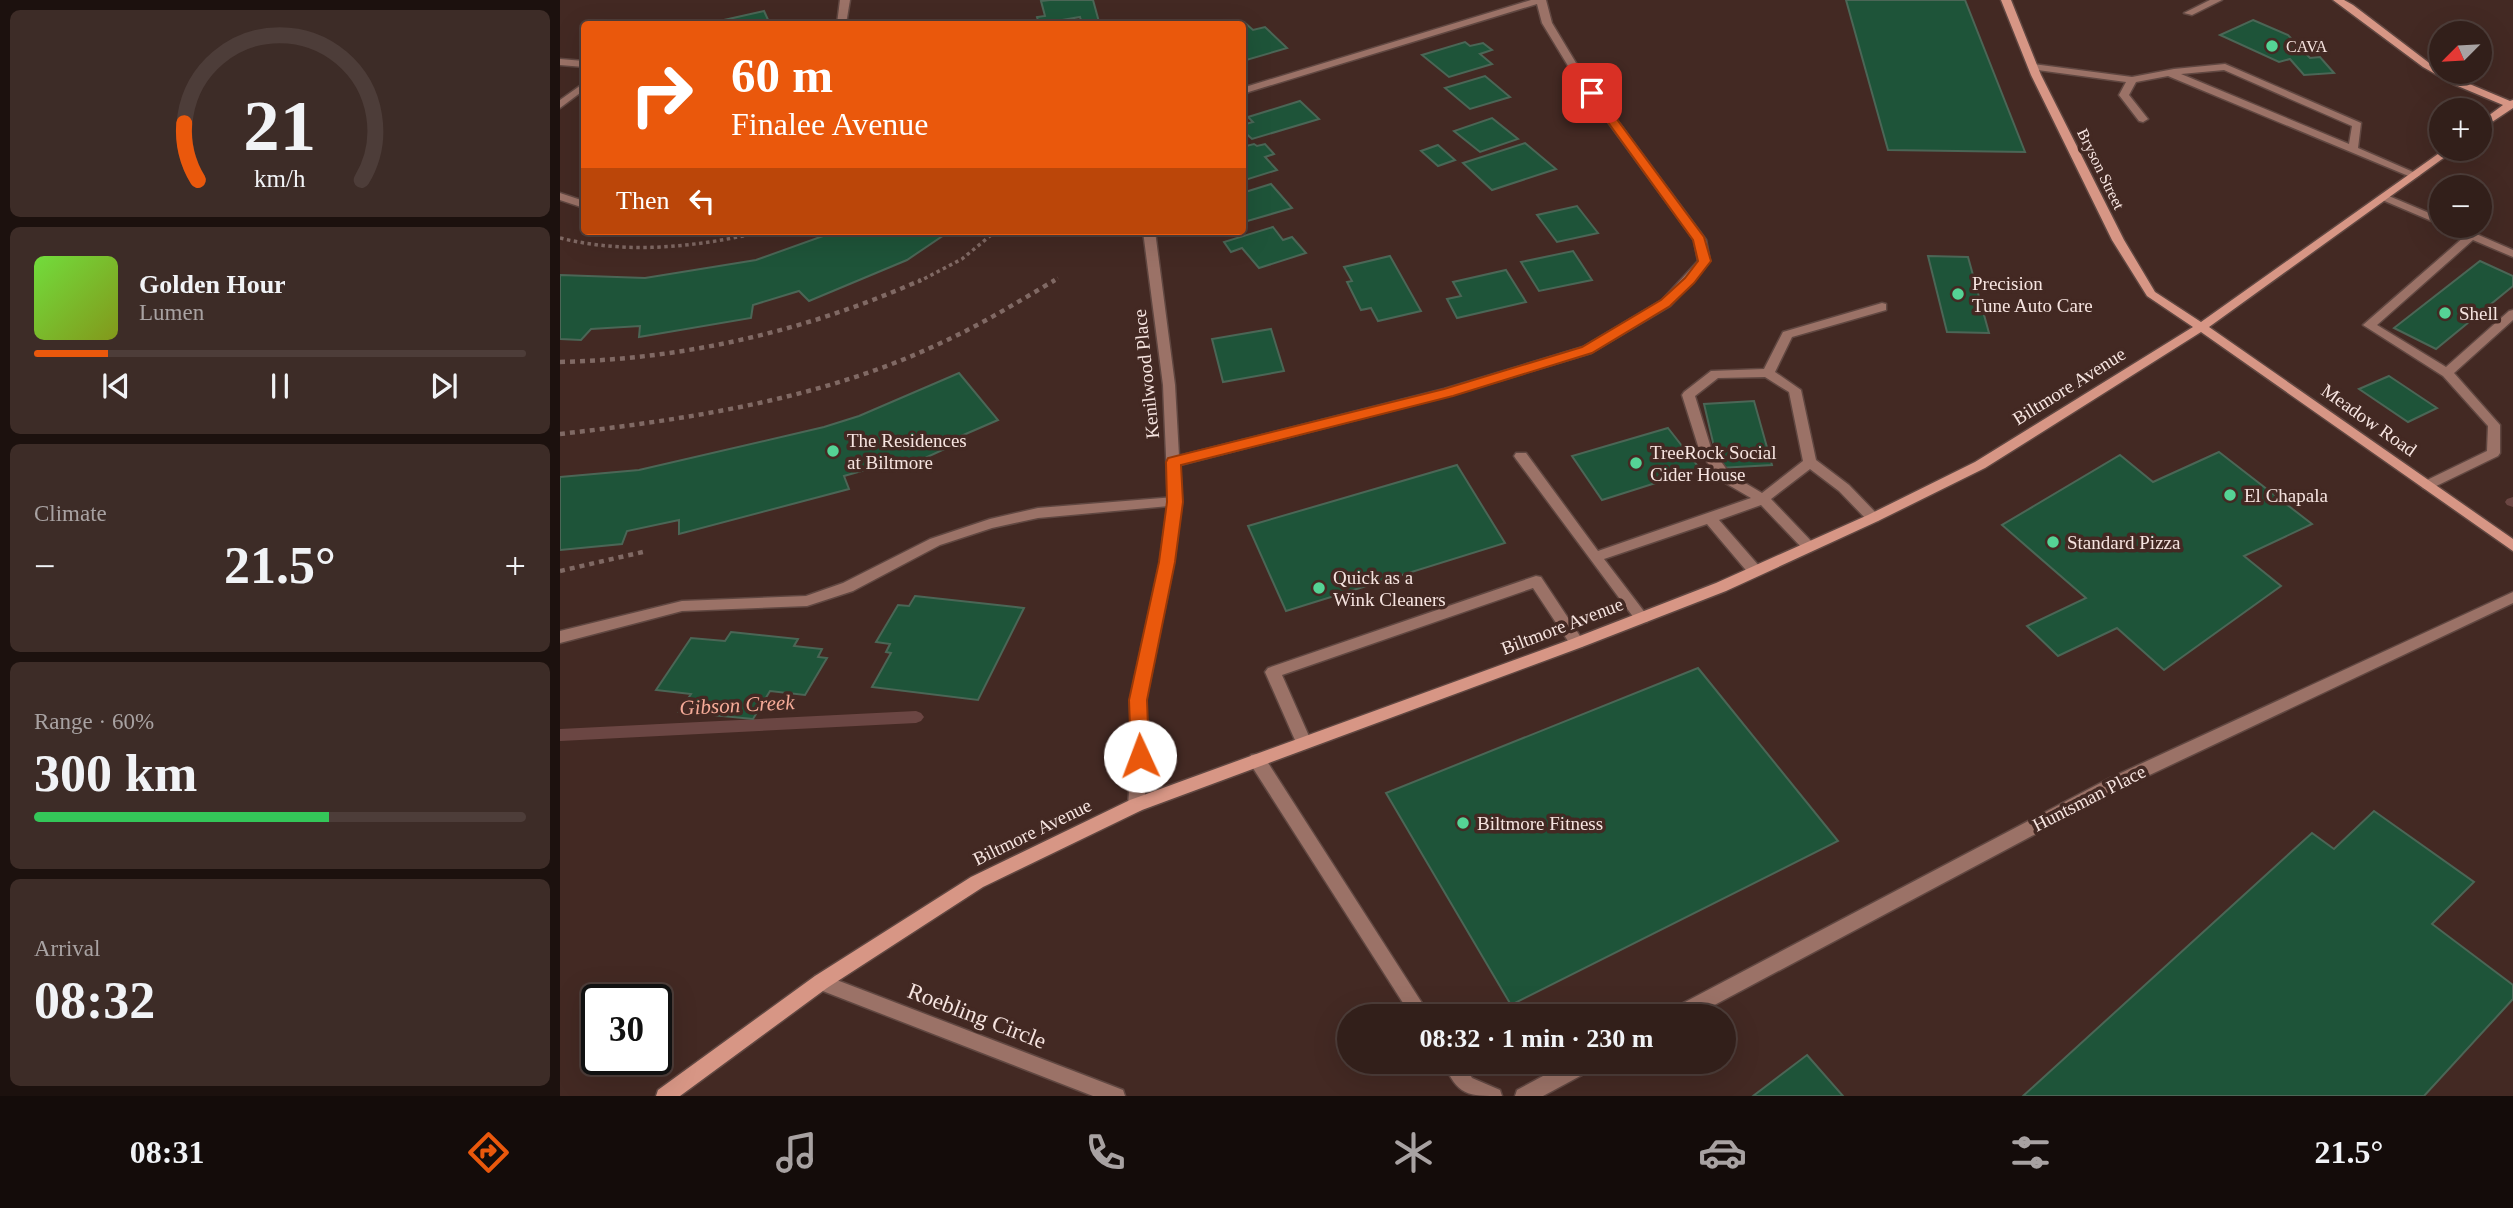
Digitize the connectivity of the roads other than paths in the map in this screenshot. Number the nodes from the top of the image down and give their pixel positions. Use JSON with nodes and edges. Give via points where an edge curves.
{"nodes":[{"id":1,"x":845,"y":0,"type":"edge"},
{"id":2,"x":1541,"y":0,"type":"edge"},
{"id":3,"x":2006,"y":0,"type":"edge"},
{"id":4,"x":2217,"y":0,"type":"edge"},
{"id":5,"x":2338,"y":0,"type":"edge"},
{"id":6,"x":2189,"y":12,"type":"dead end"},
{"id":7,"x":842,"y":21,"type":"edge"},
{"id":8,"x":560,"y":62,"type":"edge"},
{"id":9,"x":581,"y":64,"type":"edge"},
{"id":10,"x":2033,"y":66,"type":"junction"},
{"id":11,"x":2169,"y":72,"type":"junction"},
{"id":12,"x":2132,"y":79,"type":"junction"},
{"id":13,"x":581,"y":88,"type":"edge"},
{"id":14,"x":1246,"y":90,"type":"edge"},
{"id":15,"x":2512,"y":104,"type":"edge"},
{"id":16,"x":560,"y":105,"type":"edge"},
{"id":17,"x":2492,"y":118,"type":"edge"},
{"id":18,"x":2143,"y":119,"type":"dead end"},
{"id":19,"x":2353,"y":148,"type":"junction"},
{"id":20,"x":2434,"y":161,"type":"edge"},
{"id":21,"x":2415,"y":174,"type":"junction"},
{"id":22,"x":560,"y":196,"type":"edge"},
{"id":23,"x":2384,"y":197,"type":"junction"},
{"id":24,"x":581,"y":204,"type":"edge"},
{"id":25,"x":2429,"y":217,"type":"edge"},
{"id":26,"x":1150,"y":235,"type":"edge"},
{"id":27,"x":2469,"y":238,"type":"edge"},
{"id":28,"x":2476,"y":238,"type":"edge"},
{"id":29,"x":2513,"y":254,"type":"edge"},
{"id":30,"x":1882,"y":307,"type":"dead end"},
{"id":31,"x":2513,"y":314,"type":"edge"},
{"id":32,"x":2201,"y":327,"type":"junction"},
{"id":33,"x":1768,"y":373,"type":"junction"},
{"id":34,"x":2447,"y":373,"type":"junction"},
{"id":35,"x":1521,"y":456,"type":"dead end"},
{"id":36,"x":1174,"y":462,"type":"junction"},
{"id":37,"x":1810,"y":462,"type":"junction"},
{"id":38,"x":2428,"y":485,"type":"junction"},
{"id":39,"x":1763,"y":499,"type":"junction"},
{"id":40,"x":1175,"y":502,"type":"junction"},
{"id":41,"x":1873,"y":518,"type":"junction"},
{"id":42,"x":1710,"y":519,"type":"junction"},
{"id":43,"x":2513,"y":546,"type":"edge"},
{"id":44,"x":1809,"y":547,"type":"junction"},
{"id":45,"x":1595,"y":557,"type":"junction"},
{"id":46,"x":1755,"y":571,"type":"junction"},
{"id":47,"x":2513,"y":597,"type":"edge"},
{"id":48,"x":1642,"y":618,"type":"junction"},
{"id":49,"x":560,"y":637,"type":"edge"},
{"id":50,"x":1577,"y":643,"type":"junction"},
{"id":51,"x":1304,"y":743,"type":"junction"},
{"id":52,"x":1258,"y":760,"type":"junction"},
{"id":53,"x":1136,"y":805,"type":"junction"},
{"id":54,"x":821,"y":982,"type":"junction"},
{"id":55,"x":1414,"y":1004,"type":"edge"},
{"id":56,"x":1699,"y":1004,"type":"edge"},
{"id":57,"x":1459,"y":1074,"type":"edge"},
{"id":58,"x":1565,"y":1074,"type":"edge"},
{"id":59,"x":665,"y":1096,"type":"edge"},
{"id":60,"x":1116,"y":1096,"type":"edge"},
{"id":61,"x":1493,"y":1096,"type":"edge"},
{"id":62,"x":1524,"y":1096,"type":"edge"}],
"edges":[{"from":1,"to":7,"type":"street"},
{"from":2,"to":14,"type":"street"},
{"from":2,"to":36,"type":"street","via":[[1547,23],[1578,74],[1700,240],[1704,261],[1689,281],[1665,303],[1587,350],[1448,392]]},
{"from":3,"to":10,"type":"main road","name":"Bryson Street"},
{"from":4,"to":6,"type":"street"},
{"from":5,"to":15,"type":"main road","via":[[2426,65]]},
{"from":8,"to":9,"type":"street"},
{"from":10,"to":12,"type":"street"},
{"from":10,"to":32,"type":"main road","name":"Bryson Street","via":[[2118,240],[2151,293]]},
{"from":11,"to":12,"type":"street"},
{"from":11,"to":19,"type":"street"},
{"from":11,"to":19,"type":"street","via":[[2225,67],[2357,125]]},
{"from":12,"to":18,"type":"street","via":[[2124,95]]},
{"from":13,"to":16,"type":"street"},
{"from":15,"to":17,"type":"main road"},
{"from":19,"to":21,"type":"street"},
{"from":20,"to":21,"type":"main road","name":"Biltmore Avenue"},
{"from":21,"to":23,"type":"main road","name":"Biltmore Avenue"},
{"from":22,"to":24,"type":"street"},
{"from":23,"to":25,"type":"street"},
{"from":23,"to":32,"type":"main road","name":"Biltmore Avenue"},
{"from":26,"to":36,"type":"street","name":"Kenilwood Place"},
{"from":27,"to":34,"type":"street","via":[[2369,325]]},
{"from":28,"to":29,"type":"street"},
{"from":30,"to":33,"type":"street","via":[[1787,335]]},
{"from":31,"to":34,"type":"street"},
{"from":32,"to":38,"type":"main road","name":"Meadow Road"},
{"from":32,"to":41,"type":"main road","name":"Biltmore Avenue","via":[[1986,462]]},
{"from":33,"to":37,"type":"street","via":[[1795,390]]},
{"from":33,"to":39,"type":"street","via":[[1715,374],[1688,395],[1705,449],[1725,477]]},
{"from":34,"to":38,"type":"street","via":[[2494,425],[2493,453]]},
{"from":35,"to":45,"type":"street"},
{"from":36,"to":40,"type":"street","name":"Kenilwood Place"},
{"from":37,"to":39,"type":"street"},
{"from":37,"to":41,"type":"street"},
{"from":38,"to":43,"type":"main road","name":"Meadow Road"},
{"from":39,"to":42,"type":"street"},
{"from":39,"to":44,"type":"street"},
{"from":40,"to":49,"type":"street","via":[[1038,513],[935,542],[848,587],[807,601],[682,607]]},
{"from":40,"to":53,"type":"street","name":"Kenilwood Place","via":[[1165,575],[1138,700]]},
{"from":41,"to":44,"type":"main road","name":"Biltmore Avenue"},
{"from":42,"to":45,"type":"street"},
{"from":42,"to":46,"type":"street"},
{"from":44,"to":46,"type":"main road","name":"Biltmore Avenue"},
{"from":45,"to":48,"type":"street"},
{"from":46,"to":48,"type":"main road","name":"Biltmore Avenue"},
{"from":47,"to":56,"type":"street","name":"Huntsman Place","via":[[2115,784]]},
{"from":48,"to":50,"type":"main road","name":"Biltmore Avenue"},
{"from":50,"to":51,"type":"main road","name":"Biltmore Avenue"},
{"from":50,"to":51,"type":"street","via":[[1536,581],[1273,672]]},
{"from":51,"to":52,"type":"main road","name":"Biltmore Avenue"},
{"from":52,"to":53,"type":"main road","name":"Biltmore Avenue"},
{"from":52,"to":55,"type":"street"},
{"from":53,"to":54,"type":"main road","name":"Biltmore Avenue","via":[[977,882]]},
{"from":54,"to":59,"type":"main road","name":"Biltmore Avenue"},
{"from":54,"to":60,"type":"street","name":"Roebling Circle"},
{"from":57,"to":61,"type":"street","via":[[1465,1084]]},
{"from":58,"to":62,"type":"street"}]}
